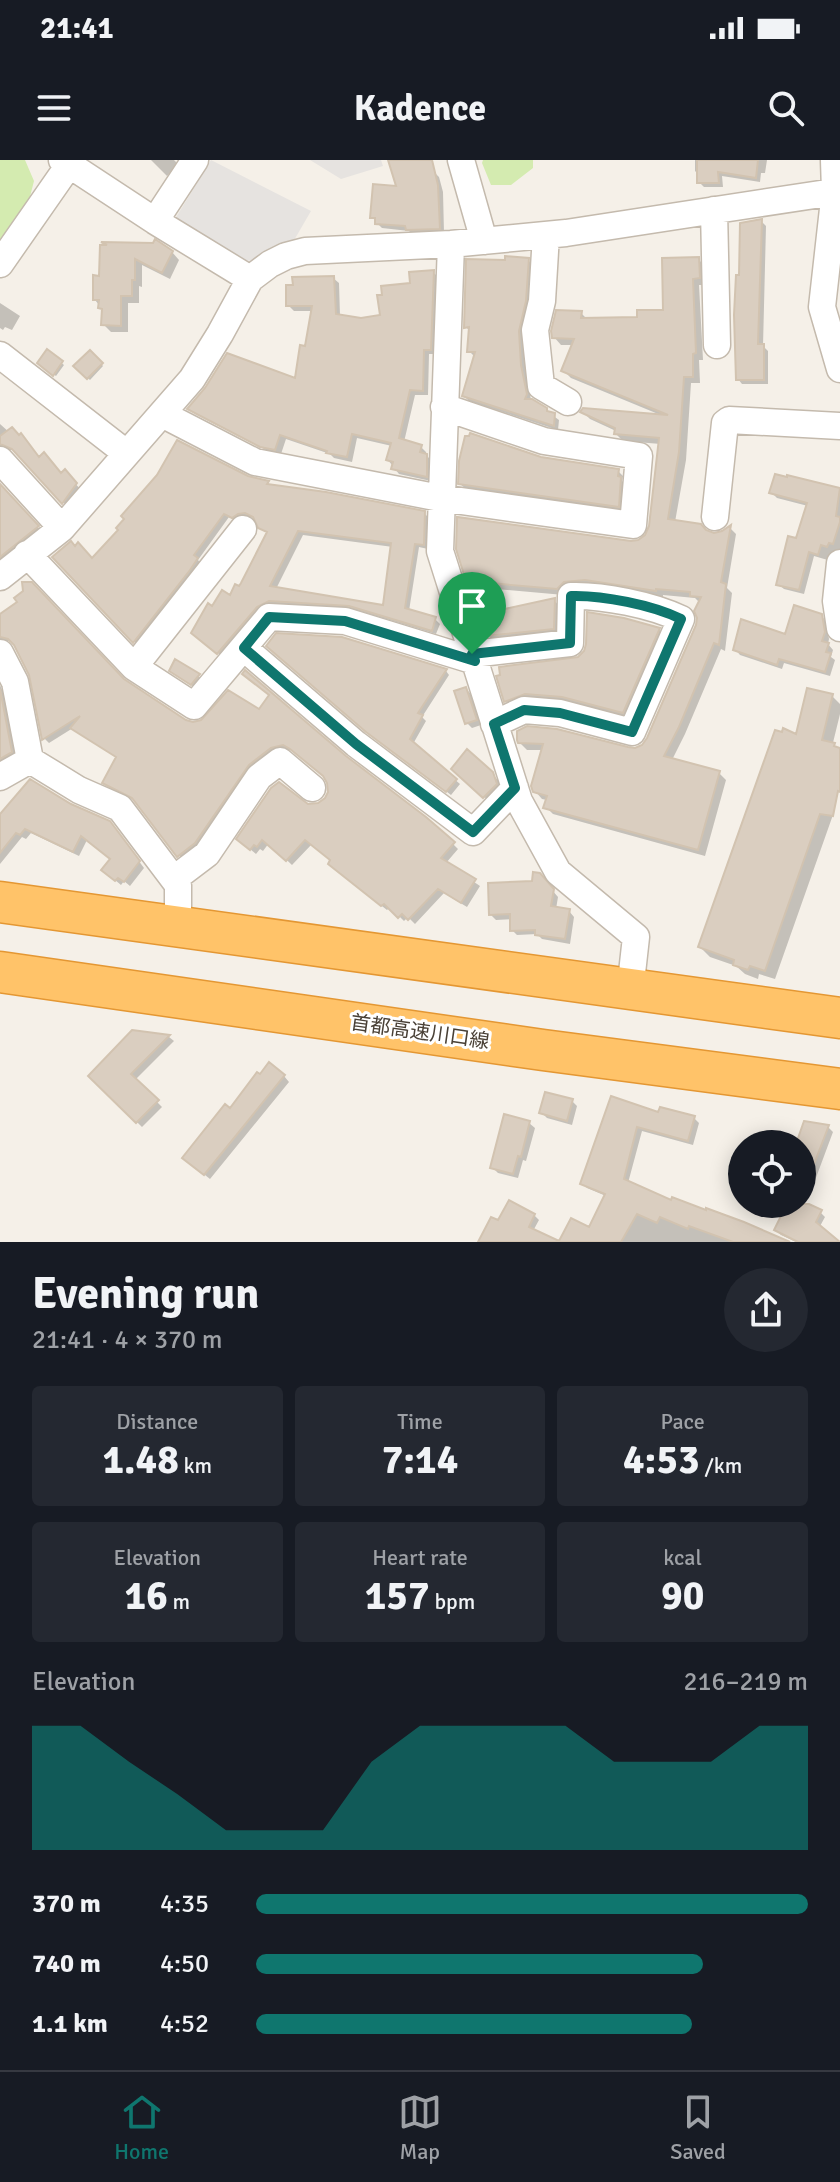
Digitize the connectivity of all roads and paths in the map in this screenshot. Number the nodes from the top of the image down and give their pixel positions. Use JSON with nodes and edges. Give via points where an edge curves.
{"nodes":[{"id":1,"x":195,"y":160,"type":"edge"},
{"id":2,"x":461,"y":160,"type":"edge"},
{"id":3,"x":834,"y":160,"type":"edge"},
{"id":4,"x":66,"y":162,"type":"edge"},
{"id":5,"x":838,"y":191,"type":"edge"},
{"id":6,"x":714,"y":210,"type":"junction"},
{"id":7,"x":155,"y":221,"type":"junction"},
{"id":8,"x":546,"y":235,"type":"junction"},
{"id":9,"x":484,"y":241,"type":"junction"},
{"id":10,"x":451,"y":244,"type":"junction"},
{"id":11,"x":0,"y":264,"type":"edge"},
{"id":12,"x":250,"y":279,"type":"junction"},
{"id":13,"x":717,"y":345,"type":"dead end"},
{"id":14,"x":0,"y":355,"type":"edge"},
{"id":15,"x":840,"y":369,"type":"edge"},
{"id":16,"x":568,"y":402,"type":"dead end"},
{"id":17,"x":444,"y":407,"type":"junction"},
{"id":18,"x":162,"y":414,"type":"junction"},
{"id":19,"x":840,"y":426,"type":"edge"},
{"id":20,"x":126,"y":453,"type":"junction"},
{"id":21,"x":0,"y":460,"type":"edge"},
{"id":22,"x":440,"y":498,"type":"junction"},
{"id":23,"x":715,"y":517,"type":"dead end"},
{"id":24,"x":62,"y":528,"type":"junction"},
{"id":25,"x":243,"y":529,"type":"dead end"},
{"id":26,"x":27,"y":554,"type":"junction"},
{"id":27,"x":840,"y":563,"type":"edge"},
{"id":28,"x":0,"y":577,"type":"edge"},
{"id":29,"x":840,"y":628,"type":"edge"},
{"id":30,"x":244,"y":648,"type":"junction"},
{"id":31,"x":0,"y":653,"type":"edge"},
{"id":32,"x":474,"y":658,"type":"junction"},
{"id":33,"x":134,"y":667,"type":"junction"},
{"id":34,"x":494,"y":724,"type":"junction"},
{"id":35,"x":30,"y":760,"type":"junction"},
{"id":36,"x":0,"y":777,"type":"edge"},
{"id":37,"x":312,"y":788,"type":"dead end"},
{"id":38,"x":515,"y":788,"type":"junction"},
{"id":39,"x":174,"y":879,"type":"junction"},
{"id":40,"x":0,"y":902,"type":"edge"},
{"id":41,"x":178,"y":916,"type":"dead end"},
{"id":42,"x":0,"y":972,"type":"edge"},
{"id":43,"x":631,"y":982,"type":"dead end"},
{"id":44,"x":840,"y":1018,"type":"edge"},
{"id":45,"x":334,"y":1020,"type":"junction"},
{"id":46,"x":840,"y":1069,"type":"edge"},
{"id":47,"x":840,"y":1089,"type":"edge"}],
"edges":[{"from":1,"to":7,"type":"street"},
{"from":2,"to":9,"type":"street"},
{"from":3,"to":5,"type":"street"},
{"from":4,"to":7,"type":"street"},
{"from":4,"to":11,"type":"street"},
{"from":5,"to":6,"type":"street"},
{"from":5,"to":15,"type":"street","via":[[822,307]]},
{"from":6,"to":8,"type":"street"},
{"from":6,"to":13,"type":"street"},
{"from":7,"to":12,"type":"street"},
{"from":8,"to":9,"type":"street"},
{"from":8,"to":16,"type":"street","via":[[535,330],[541,386]]},
{"from":9,"to":10,"type":"street"},
{"from":10,"to":12,"type":"street","via":[[305,251],[270,264]]},
{"from":10,"to":17,"type":"street"},
{"from":12,"to":18,"type":"street","via":[[192,379]]},
{"from":14,"to":20,"type":"street"},
{"from":17,"to":22,"type":"street"},
{"from":17,"to":22,"type":"street","via":[[544,441],[639,456],[633,525]]},
{"from":18,"to":20,"type":"street"},
{"from":18,"to":22,"type":"street","via":[[255,462]]},
{"from":19,"to":23,"type":"street","via":[[729,420]]},
{"from":20,"to":24,"type":"street"},
{"from":21,"to":24,"type":"street"},
{"from":22,"to":32,"type":"street","via":[[440,551]]},
{"from":24,"to":26,"type":"street"},
{"from":25,"to":33,"type":"street"},
{"from":26,"to":28,"type":"street"},
{"from":26,"to":33,"type":"street"},
{"from":27,"to":29,"type":"street"},
{"from":30,"to":32,"type":"street","via":[[269,617],[345,621]]},
{"from":30,"to":33,"type":"street","via":[[194,706]]},
{"from":30,"to":38,"type":"street","via":[[356,744],[473,832]]},
{"from":31,"to":35,"type":"street","via":[[15,682]]},
{"from":32,"to":34,"type":"street"},
{"from":32,"to":34,"type":"street","via":[[570,643],[571,596],[665,611],[681,619],[632,732],[560,713],[524,710]]},
{"from":34,"to":38,"type":"street"},
{"from":35,"to":36,"type":"street"},
{"from":35,"to":39,"type":"street","via":[[120,808]]},
{"from":37,"to":39,"type":"street","via":[[280,761],[259,777],[207,854]]},
{"from":38,"to":43,"type":"street","via":[[558,872],[636,937]]},
{"from":39,"to":41,"type":"street"},
{"from":40,"to":44,"type":"highway"},
{"from":42,"to":45,"type":"highway","name":"首都高速川口線"},
{"from":45,"to":46,"type":"highway","via":[[555,1031]]},
{"from":45,"to":47,"type":"highway","name":"首都高速川口線"}]}
